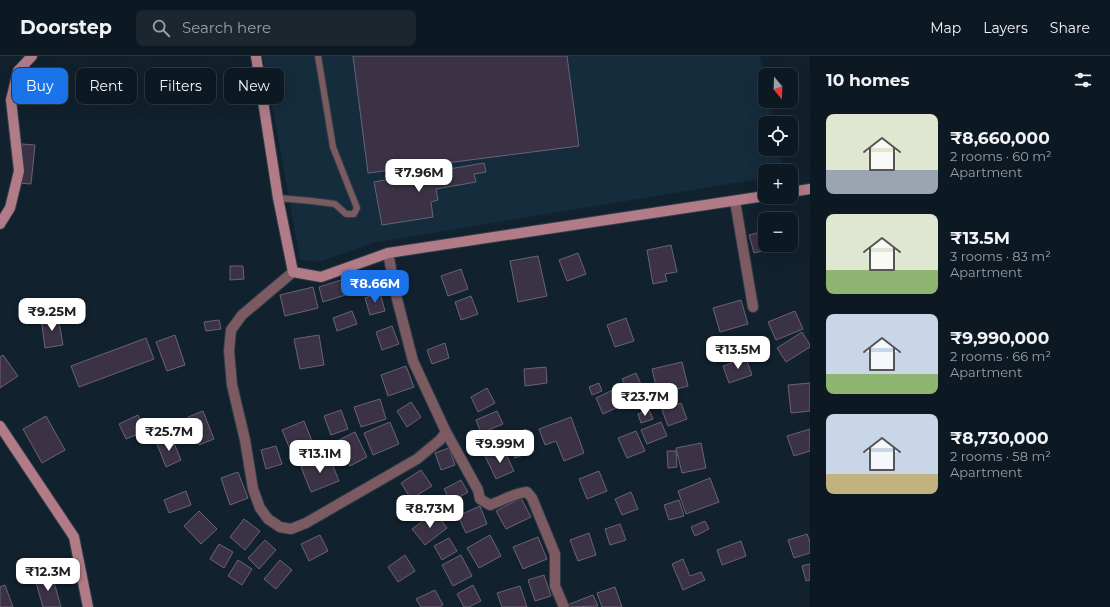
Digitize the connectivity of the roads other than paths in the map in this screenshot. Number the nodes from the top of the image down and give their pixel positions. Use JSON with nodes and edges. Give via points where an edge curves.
{"nodes":[{"id":1,"x":32,"y":56,"type":"edge"},
{"id":2,"x":256,"y":56,"type":"edge"},
{"id":3,"x":318,"y":56,"type":"edge"},
{"id":4,"x":810,"y":189,"type":"edge"},
{"id":5,"x":798,"y":191,"type":"edge"},
{"id":6,"x":758,"y":197,"type":"edge"},
{"id":7,"x":278,"y":198,"type":"junction"},
{"id":8,"x":735,"y":201,"type":"junction"},
{"id":9,"x":0,"y":224,"type":"edge"},
{"id":10,"x":388,"y":253,"type":"junction"},
{"id":11,"x":293,"y":272,"type":"junction"},
{"id":12,"x":753,"y":307,"type":"dead end"},
{"id":13,"x":0,"y":426,"type":"edge"},
{"id":14,"x":446,"y":432,"type":"junction"},
{"id":15,"x":88,"y":607,"type":"edge"},
{"id":16,"x":564,"y":607,"type":"edge"}],
"edges":[{"from":1,"to":9,"type":"street","via":[[18,71],[11,100],[19,171],[10,208]]},
{"from":2,"to":7,"type":"street"},
{"from":3,"to":7,"type":"lane","via":[[333,147],[356,208],[354,214],[346,214],[335,204]]},
{"from":4,"to":5,"type":"street"},
{"from":6,"to":8,"type":"street"},
{"from":7,"to":11,"type":"street"},
{"from":8,"to":10,"type":"street"},
{"from":8,"to":12,"type":"street"},
{"from":10,"to":11,"type":"street","via":[[321,277]]},
{"from":10,"to":14,"type":"street","via":[[413,361]]},
{"from":11,"to":14,"type":"street","via":[[242,315],[230,330],[232,385],[253,489],[260,508],[268,519],[280,527],[291,529],[306,523],[417,459]]},
{"from":13,"to":15,"type":"street","via":[[74,536]]},
{"from":14,"to":16,"type":"street","via":[[478,490],[480,499],[490,505],[519,493],[527,492],[532,498],[555,554],[555,586]]}]}
